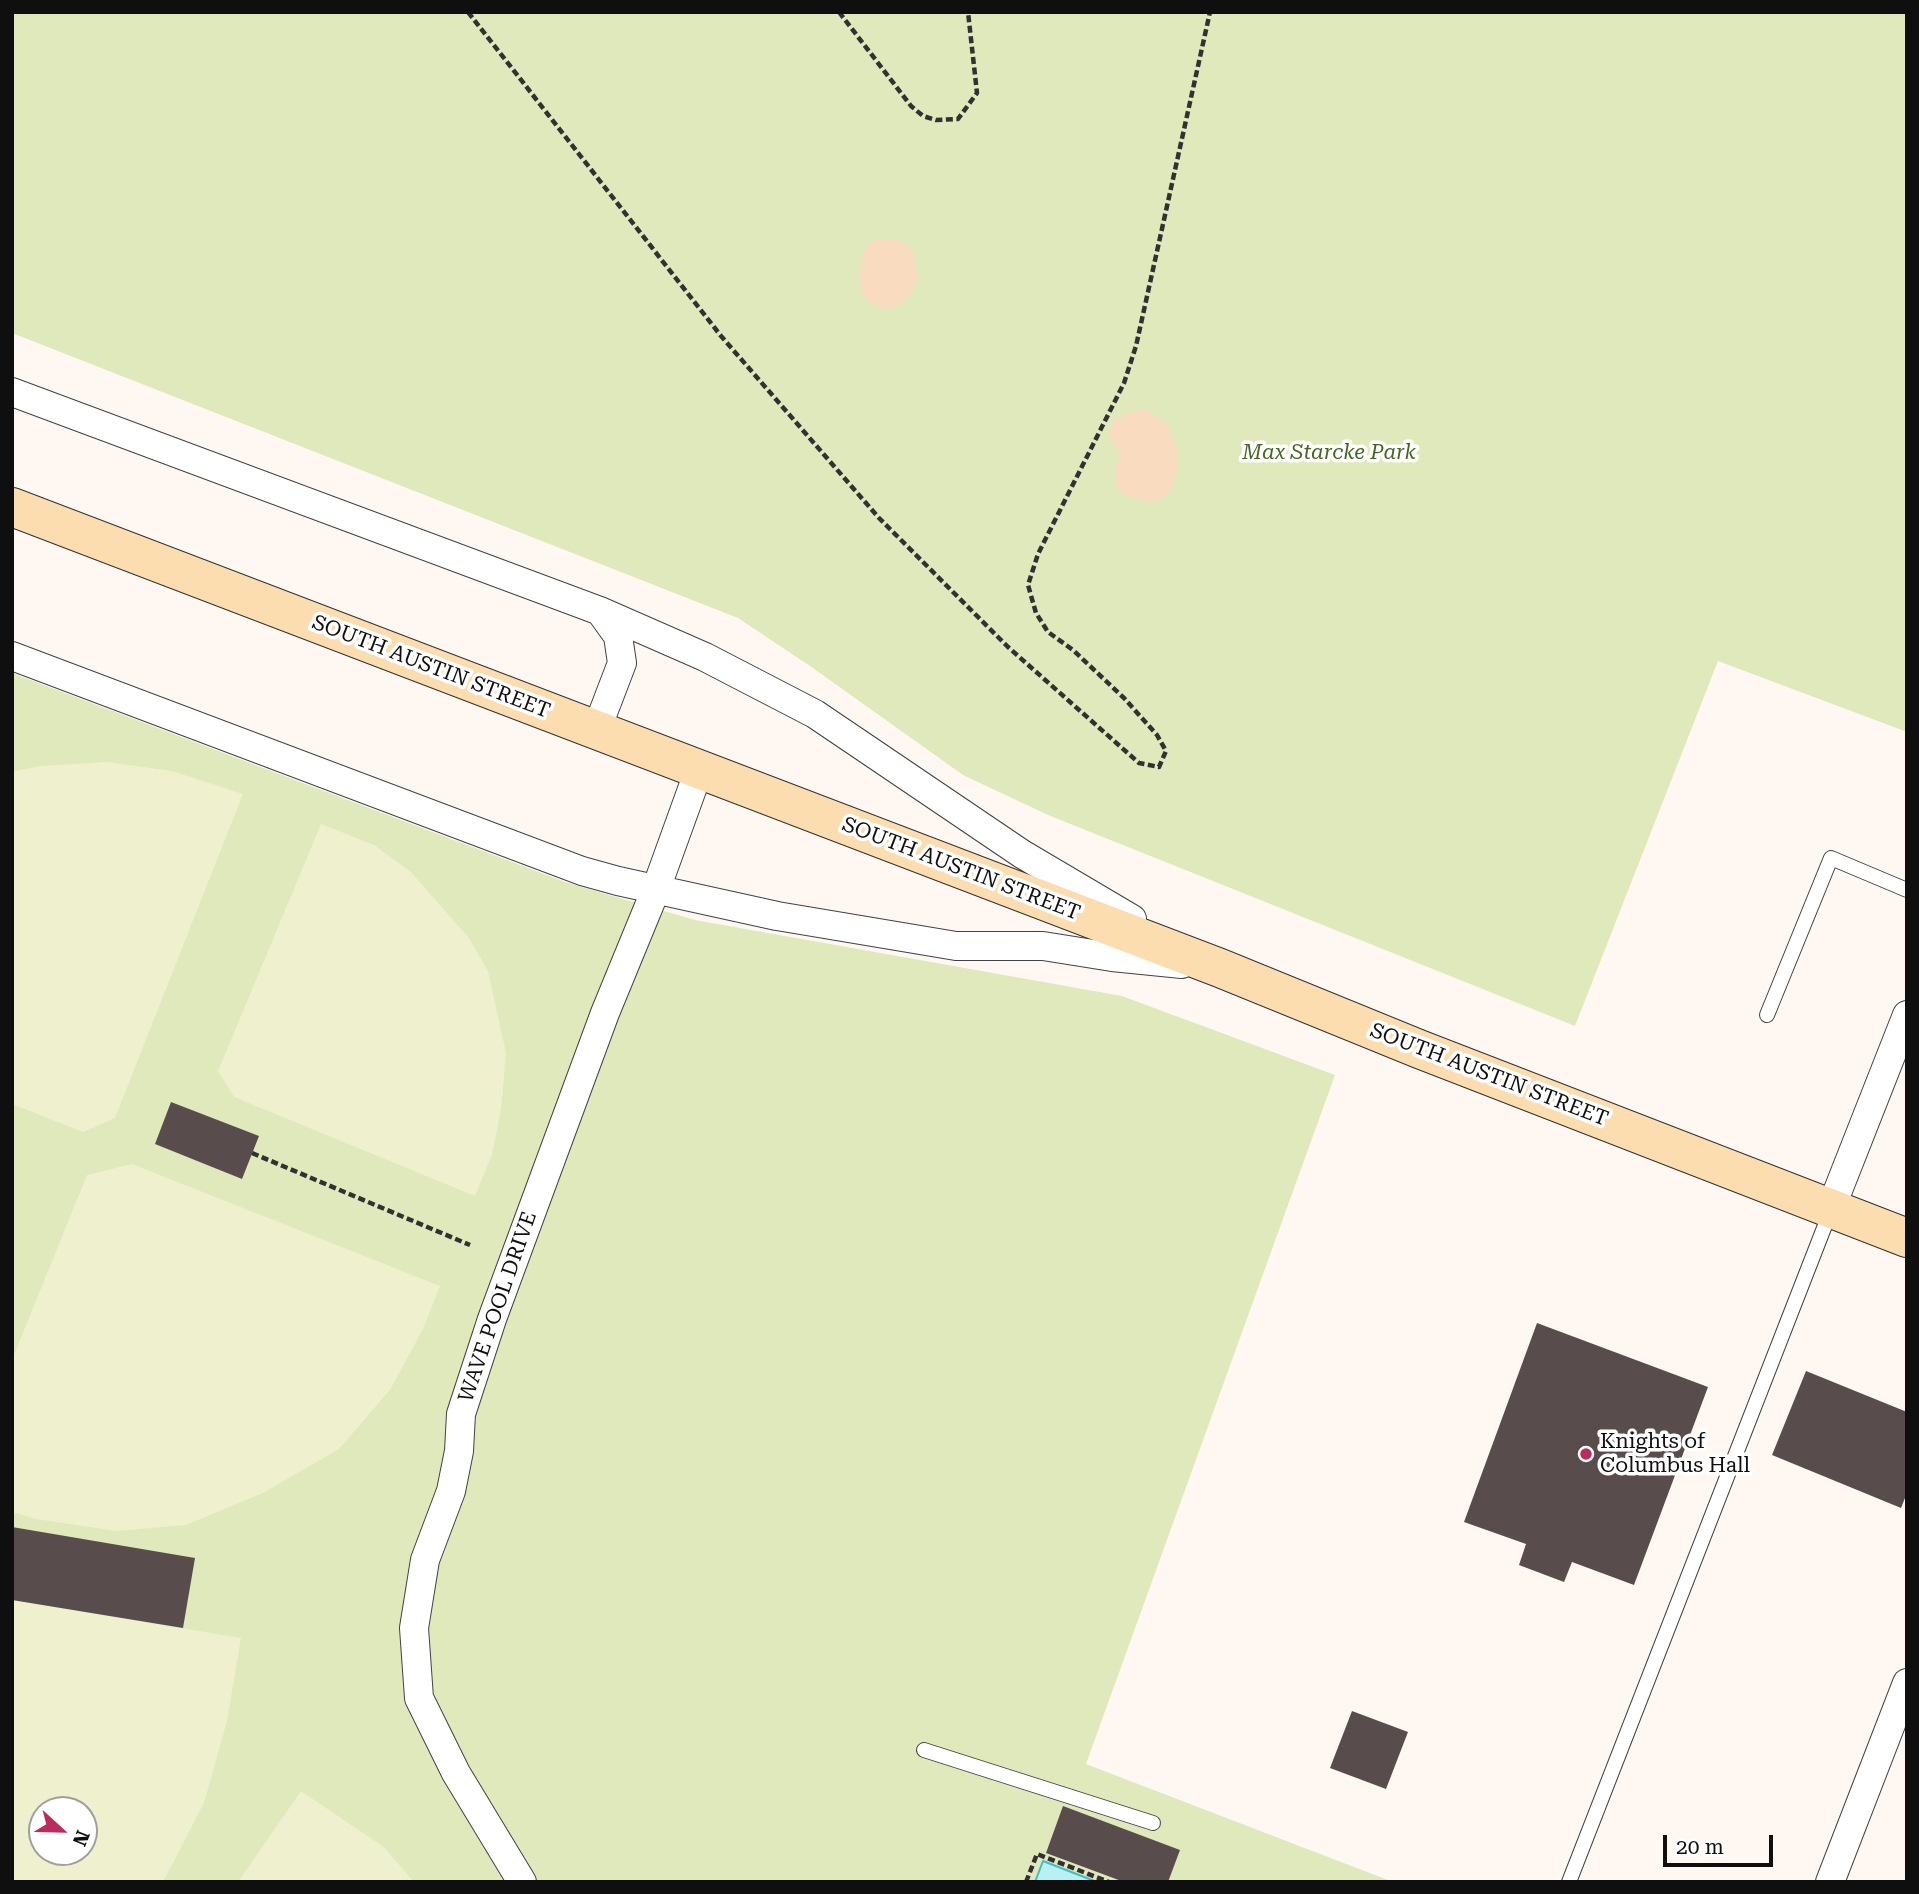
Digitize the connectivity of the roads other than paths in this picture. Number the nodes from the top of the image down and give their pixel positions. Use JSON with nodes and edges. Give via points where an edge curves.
{"nodes":[{"id":1,"x":12,"y":392,"type":"edge"},
{"id":2,"x":12,"y":507,"type":"edge"},
{"id":3,"x":600,"y":611,"type":"junction"},
{"id":4,"x":12,"y":656,"type":"edge"},
{"id":5,"x":596,"y":731,"type":"junction"},
{"id":6,"x":699,"y":770,"type":"junction"},
{"id":7,"x":656,"y":889,"type":"junction"},
{"id":8,"x":1907,"y":890,"type":"edge"},
{"id":9,"x":1220,"y":968,"type":"junction"},
{"id":10,"x":1767,"y":1015,"type":"dead end"},
{"id":11,"x":1907,"y":1015,"type":"edge"},
{"id":12,"x":1831,"y":1208,"type":"junction"},
{"id":13,"x":1907,"y":1238,"type":"edge"},
{"id":14,"x":1907,"y":1683,"type":"edge"},
{"id":15,"x":924,"y":1750,"type":"dead end"},
{"id":16,"x":1153,"y":1824,"type":"dead end"},
{"id":17,"x":522,"y":1882,"type":"edge"},
{"id":18,"x":1569,"y":1882,"type":"edge"},
{"id":19,"x":1830,"y":1882,"type":"edge"}],
"edges":[{"from":1,"to":3,"type":"street"},
{"from":2,"to":5,"type":"main road","name":"SOUTH AUSTIN STREET"},
{"from":3,"to":5,"type":"street","via":[[618,636],[622,663]]},
{"from":3,"to":9,"type":"street","via":[[705,657],[815,714],[1022,854]]},
{"from":4,"to":7,"type":"street","via":[[582,871]]},
{"from":5,"to":6,"type":"main road","name":"SOUTH AUSTIN STREET"},
{"from":6,"to":7,"type":"street","name":"WAVE POOL DRIVE"},
{"from":6,"to":9,"type":"main road","name":"SOUTH AUSTIN STREET"},
{"from":7,"to":9,"type":"street","via":[[777,916],[956,946],[1042,946]]},
{"from":7,"to":17,"type":"street","name":"WAVE POOL DRIVE","via":[[492,1319],[461,1414],[451,1491],[425,1560],[414,1628],[419,1698],[456,1773]]},
{"from":8,"to":10,"type":"lane","via":[[1830,858]]},
{"from":9,"to":12,"type":"main road","name":"SOUTH AUSTIN STREET"},
{"from":11,"to":12,"type":"street"},
{"from":12,"to":13,"type":"main road","name":"SOUTH AUSTIN STREET"},
{"from":12,"to":18,"type":"lane"},
{"from":14,"to":19,"type":"street"},
{"from":15,"to":16,"type":"lane"}]}
